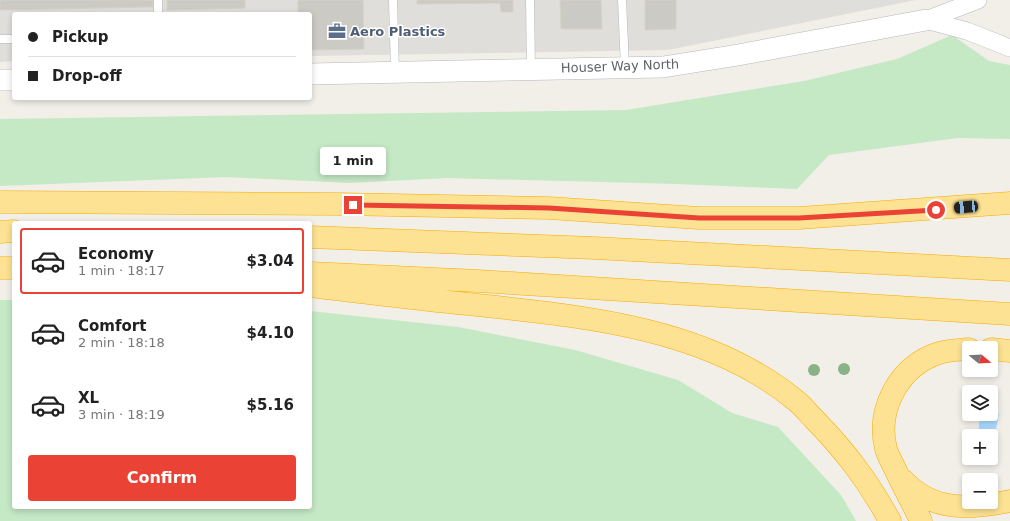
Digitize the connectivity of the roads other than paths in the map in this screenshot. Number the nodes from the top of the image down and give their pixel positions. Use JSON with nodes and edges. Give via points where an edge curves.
{"nodes":[{"id":1,"x":158,"y":0,"type":"edge"},
{"id":2,"x":393,"y":0,"type":"edge"},
{"id":3,"x":530,"y":0,"type":"edge"},
{"id":4,"x":622,"y":0,"type":"edge"},
{"id":5,"x":978,"y":0,"type":"edge"},
{"id":6,"x":158,"y":12,"type":"edge"},
{"id":7,"x":926,"y":20,"type":"junction"},
{"id":8,"x":0,"y":39,"type":"edge"},
{"id":9,"x":12,"y":39,"type":"edge"},
{"id":10,"x":1010,"y":48,"type":"edge"},
{"id":11,"x":625,"y":67,"type":"junction"},
{"id":12,"x":531,"y":69,"type":"junction"},
{"id":13,"x":395,"y":72,"type":"junction"},
{"id":14,"x":312,"y":74,"type":"edge"},
{"id":15,"x":0,"y":80,"type":"edge"},
{"id":16,"x":12,"y":80,"type":"edge"},
{"id":17,"x":0,"y":202,"type":"edge"},
{"id":18,"x":1010,"y":204,"type":"edge"},
{"id":19,"x":12,"y":231,"type":"edge"},
{"id":20,"x":0,"y":232,"type":"edge"},
{"id":21,"x":312,"y":238,"type":"edge"},
{"id":22,"x":0,"y":268,"type":"edge"},
{"id":23,"x":12,"y":268,"type":"edge"},
{"id":24,"x":1010,"y":270,"type":"edge"},
{"id":25,"x":312,"y":273,"type":"edge"},
{"id":26,"x":312,"y":286,"type":"edge"},
{"id":27,"x":1010,"y":314,"type":"edge"},
{"id":28,"x":962,"y":350,"type":"edge"},
{"id":29,"x":998,"y":350,"type":"edge"},
{"id":30,"x":1010,"y":351,"type":"edge"},
{"id":31,"x":898,"y":474,"type":"junction"},
{"id":32,"x":1010,"y":501,"type":"edge"},
{"id":33,"x":880,"y":511,"type":"edge"},
{"id":34,"x":890,"y":521,"type":"edge"},
{"id":35,"x":921,"y":521,"type":"edge"}],
"edges":[{"from":1,"to":6,"type":"lane"},
{"from":2,"to":13,"type":"lane"},
{"from":3,"to":12,"type":"lane"},
{"from":4,"to":11,"type":"lane"},
{"from":5,"to":7,"type":"street","name":"Houser Way North"},
{"from":7,"to":10,"type":"street","name":"Houser Way North","via":[[967,31]]},
{"from":7,"to":11,"type":"street","name":"Houser Way North","via":[[663,67]]},
{"from":8,"to":9,"type":"lane"},
{"from":11,"to":12,"type":"street","name":"Houser Way North"},
{"from":12,"to":13,"type":"street","name":"Houser Way North"},
{"from":13,"to":14,"type":"street","name":"Houser Way North"},
{"from":15,"to":16,"type":"street"},
{"from":17,"to":18,"type":"highway","via":[[542,208],[699,218],[807,217]]},
{"from":19,"to":20,"type":"highway"},
{"from":21,"to":24,"type":"highway","via":[[594,248]]},
{"from":22,"to":23,"type":"highway"},
{"from":25,"to":27,"type":"highway","via":[[478,280]]},
{"from":26,"to":33,"type":"highway","via":[[526,310],[606,322],[687,342],[730,359],[763,377],[795,400],[849,457]]},
{"from":28,"to":31,"type":"highway","via":[[938,354],[920,362],[907,372],[896,386],[884,416],[883,428],[886,450]]},
{"from":29,"to":30,"type":"highway"},
{"from":31,"to":32,"type":"highway","via":[[913,490],[929,500],[949,506],[974,506]]},
{"from":31,"to":35,"type":"highway"},
{"from":33,"to":34,"type":"highway"}]}
